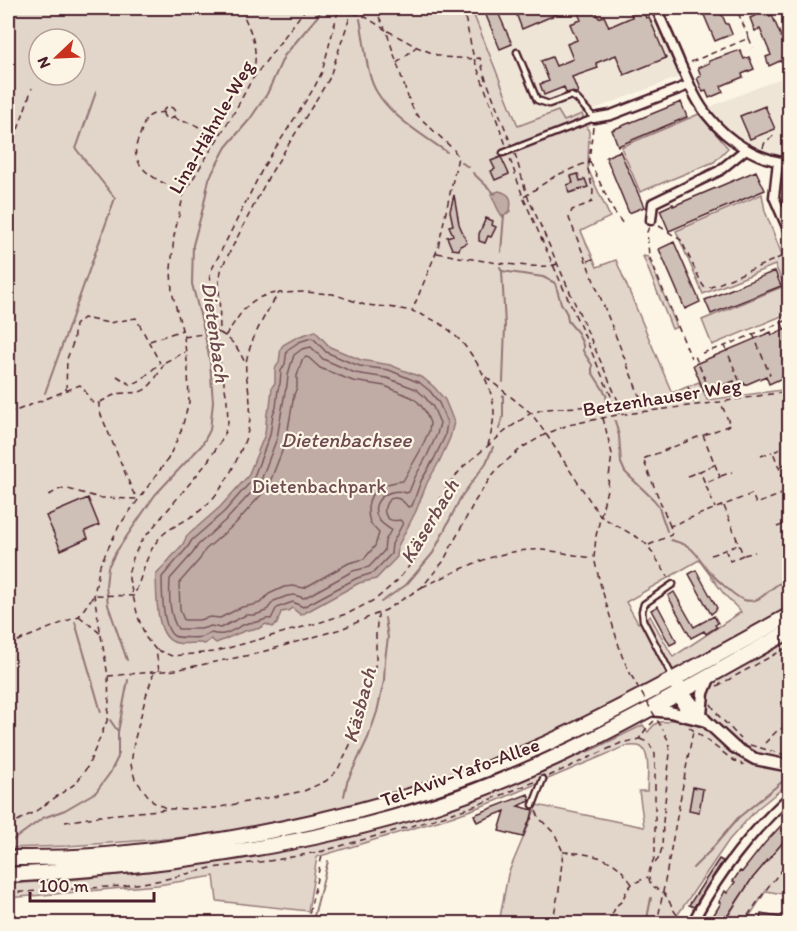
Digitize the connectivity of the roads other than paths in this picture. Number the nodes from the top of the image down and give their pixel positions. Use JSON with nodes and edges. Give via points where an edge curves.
{"nodes":[{"id":1,"x":656,"y":8,"type":"edge"},
{"id":2,"x":517,"y":52,"type":"dead end"},
{"id":3,"x":689,"y":85,"type":"junction"},
{"id":4,"x":594,"y":118,"type":"junction"},
{"id":5,"x":746,"y":149,"type":"junction"},
{"id":6,"x":508,"y":151,"type":"road end"},
{"id":7,"x":778,"y":162,"type":"junction"},
{"id":8,"x":789,"y":163,"type":"edge"},
{"id":9,"x":651,"y":220,"type":"road end"},
{"id":10,"x":789,"y":234,"type":"edge"},
{"id":11,"x":673,"y":584,"type":"road end"},
{"id":12,"x":789,"y":615,"type":"edge"},
{"id":13,"x":789,"y":631,"type":"edge"},
{"id":14,"x":674,"y":679,"type":"junction"},
{"id":15,"x":712,"y":682,"type":"junction"},
{"id":16,"x":681,"y":692,"type":"junction"},
{"id":17,"x":649,"y":710,"type":"junction"},
{"id":18,"x":699,"y":718,"type":"junction"},
{"id":19,"x":789,"y":766,"type":"edge"},
{"id":20,"x":543,"y":779,"type":"dead end"},
{"id":21,"x":789,"y":796,"type":"edge"},
{"id":22,"x":533,"y":805,"type":"road end"},
{"id":23,"x":8,"y":858,"type":"edge"},
{"id":24,"x":8,"y":875,"type":"edge"},
{"id":25,"x":691,"y":924,"type":"edge"}],
"edges":[{"from":1,"to":3,"type":"street"},
{"from":2,"to":4,"type":"lane","via":[[537,100],[549,104],[572,96]]},
{"from":3,"to":4,"type":"street"},
{"from":3,"to":5,"type":"street","via":[[707,116]]},
{"from":4,"to":6,"type":"lane"},
{"from":5,"to":7,"type":"street"},
{"from":5,"to":9,"type":"street","via":[[718,171],[653,203]]},
{"from":7,"to":8,"type":"street"},
{"from":7,"to":10,"type":"street","via":[[774,197]]},
{"from":11,"to":14,"type":"lane","via":[[644,604],[642,611]]},
{"from":12,"to":14,"type":"main road","name":"Tel-Aviv-Yafo-Allee"},
{"from":13,"to":15,"type":"main road","name":"Tel-Aviv-Yafo-Allee"},
{"from":14,"to":16,"type":"main road"},
{"from":14,"to":23,"type":"main road","name":"Tel-Aviv-Yafo-Allee","via":[[589,724],[487,769],[325,820],[184,845],[76,857]]},
{"from":15,"to":16,"type":"main road","name":"Tel-Aviv-Yafo-Allee"},
{"from":15,"to":18,"type":"street","via":[[703,693]]},
{"from":16,"to":17,"type":"main road","name":"Tel-Aviv-Yafo-Allee"},
{"from":16,"to":18,"type":"street","via":[[682,705]]},
{"from":17,"to":18,"type":"street"},
{"from":17,"to":24,"type":"main road","name":"Tel-Aviv-Yafo-Allee","via":[[539,765],[381,821],[248,849],[75,872]]},
{"from":18,"to":19,"type":"street","via":[[744,754]]},
{"from":20,"to":22,"type":"lane"},
{"from":21,"to":25,"type":"street","via":[[732,859]]}]}
